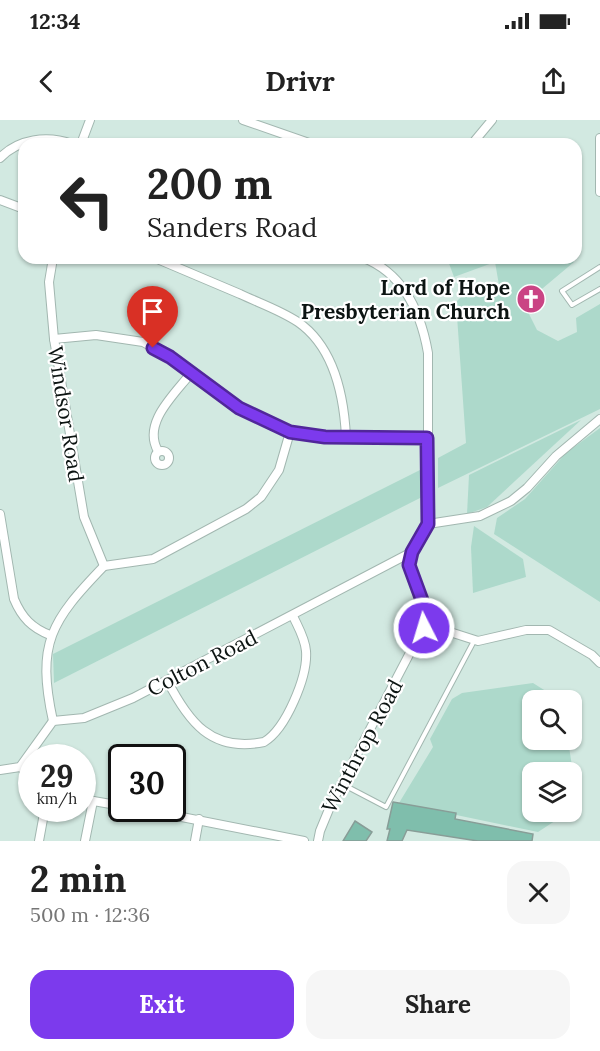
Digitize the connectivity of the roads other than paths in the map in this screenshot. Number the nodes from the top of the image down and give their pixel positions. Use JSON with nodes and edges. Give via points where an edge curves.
{"nodes":[{"id":1,"x":90,"y":120,"type":"edge"},
{"id":2,"x":243,"y":120,"type":"edge"},
{"id":3,"x":492,"y":120,"type":"edge"},
{"id":4,"x":83,"y":138,"type":"edge"},
{"id":5,"x":295,"y":138,"type":"edge"},
{"id":6,"x":477,"y":138,"type":"edge"},
{"id":7,"x":600,"y":138,"type":"edge"},
{"id":8,"x":18,"y":147,"type":"edge"},
{"id":9,"x":0,"y":158,"type":"edge"},
{"id":10,"x":600,"y":192,"type":"edge"},
{"id":11,"x":0,"y":200,"type":"edge"},
{"id":12,"x":18,"y":207,"type":"edge"},
{"id":13,"x":52,"y":264,"type":"edge"},
{"id":14,"x":169,"y":264,"type":"edge"},
{"id":15,"x":383,"y":264,"type":"edge"},
{"id":16,"x":600,"y":267,"type":"edge"},
{"id":17,"x":600,"y":289,"type":"edge"},
{"id":18,"x":54,"y":339,"type":"junction"},
{"id":19,"x":191,"y":373,"type":"junction"},
{"id":20,"x":600,"y":419,"type":"edge"},
{"id":21,"x":290,"y":432,"type":"junction"},
{"id":22,"x":346,"y":437,"type":"junction"},
{"id":23,"x":427,"y":438,"type":"junction"},
{"id":24,"x":158,"y":451,"type":"dead end"},
{"id":25,"x":0,"y":514,"type":"edge"},
{"id":26,"x":428,"y":524,"type":"junction"},
{"id":27,"x":412,"y":552,"type":"junction"},
{"id":28,"x":104,"y":566,"type":"junction"},
{"id":29,"x":293,"y":616,"type":"junction"},
{"id":30,"x":425,"y":624,"type":"junction"},
{"id":31,"x":50,"y":635,"type":"junction"},
{"id":32,"x":475,"y":640,"type":"junction"},
{"id":33,"x":600,"y":663,"type":"edge"},
{"id":34,"x":167,"y":680,"type":"junction"},
{"id":35,"x":54,"y":721,"type":"junction"},
{"id":36,"x":37,"y":744,"type":"edge"},
{"id":37,"x":18,"y":767,"type":"edge"},
{"id":38,"x":0,"y":770,"type":"edge"},
{"id":39,"x":341,"y":784,"type":"junction"},
{"id":40,"x":186,"y":817,"type":"edge"},
{"id":41,"x":199,"y":819,"type":"junction"},
{"id":42,"x":42,"y":822,"type":"edge"},
{"id":43,"x":89,"y":822,"type":"edge"},
{"id":44,"x":39,"y":841,"type":"edge"},
{"id":45,"x":85,"y":841,"type":"edge"},
{"id":46,"x":195,"y":841,"type":"edge"},
{"id":47,"x":304,"y":841,"type":"edge"},
{"id":48,"x":318,"y":841,"type":"edge"}],
"edges":[{"from":1,"to":4,"type":"street"},
{"from":2,"to":5,"type":"street"},
{"from":3,"to":6,"type":"street"},
{"from":7,"to":10,"type":"street"},
{"from":8,"to":9,"type":"street"},
{"from":11,"to":12,"type":"street"},
{"from":13,"to":18,"type":"street","name":"Windsor Road","via":[[49,282]]},
{"from":14,"to":22,"type":"street","via":[[279,311],[310,332],[339,384]]},
{"from":15,"to":23,"type":"street","via":[[412,299],[424,330],[428,353]]},
{"from":16,"to":17,"type":"lane","via":[[562,291],[572,305]]},
{"from":18,"to":19,"type":"street","via":[[96,335],[143,342]]},
{"from":18,"to":28,"type":"street","name":"Windsor Road","via":[[84,517]]},
{"from":19,"to":21,"type":"street","via":[[239,408]]},
{"from":19,"to":24,"type":"street","via":[[157,418],[153,443]]},
{"from":20,"to":26,"type":"street","via":[[511,501],[480,516]]},
{"from":21,"to":22,"type":"street"},
{"from":21,"to":28,"type":"street","via":[[279,470],[261,497],[246,509],[153,559]]},
{"from":22,"to":23,"type":"street"},
{"from":23,"to":26,"type":"street"},
{"from":25,"to":31,"type":"street","via":[[18,610],[36,629]]},
{"from":26,"to":27,"type":"street"},
{"from":27,"to":29,"type":"street","name":"Colton Road"},
{"from":27,"to":30,"type":"street","via":[[409,565],[423,603]]},
{"from":28,"to":31,"type":"street","via":[[68,605]]},
{"from":29,"to":34,"type":"street","name":"Colton Road"},
{"from":29,"to":34,"type":"street","via":[[304,641],[306,672],[282,724],[264,742],[233,743],[207,733],[184,712]]},
{"from":30,"to":32,"type":"street"},
{"from":30,"to":39,"type":"street","name":"Winthrop Road"},
{"from":31,"to":35,"type":"street","via":[[46,662]]},
{"from":32,"to":33,"type":"street","via":[[526,630],[549,630]]},
{"from":32,"to":39,"type":"lane","via":[[386,807]]},
{"from":34,"to":35,"type":"street","name":"Colton Road","via":[[84,717]]},
{"from":35,"to":36,"type":"street"},
{"from":37,"to":38,"type":"street"},
{"from":39,"to":48,"type":"street","name":"Winthrop Road"},
{"from":40,"to":41,"type":"street"},
{"from":41,"to":46,"type":"street"},
{"from":41,"to":47,"type":"street"},
{"from":42,"to":44,"type":"street"},
{"from":43,"to":45,"type":"street"}]}
